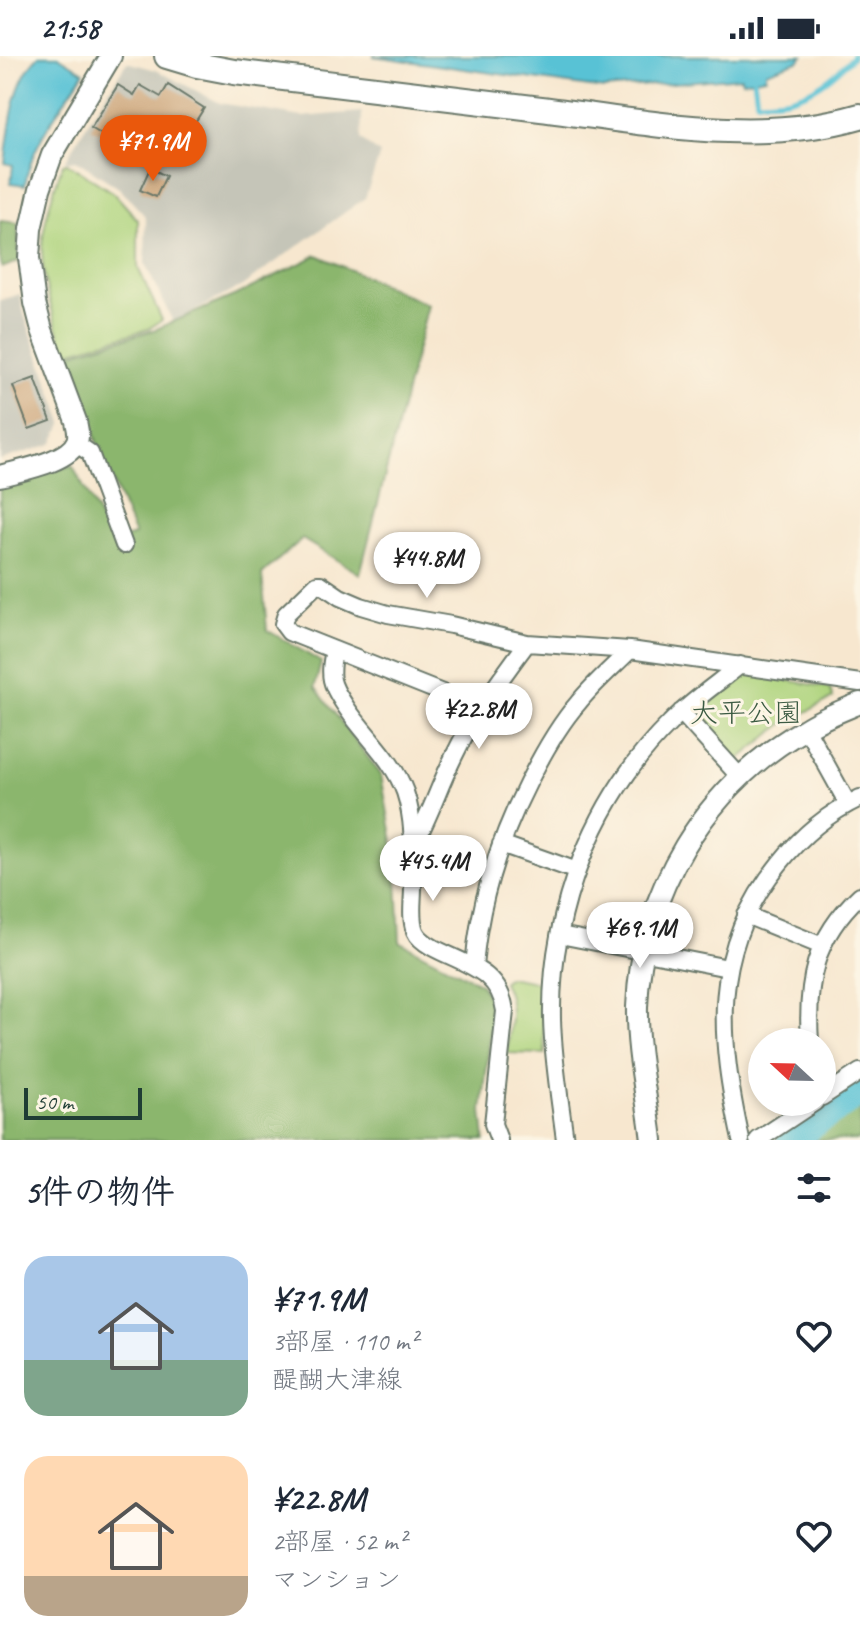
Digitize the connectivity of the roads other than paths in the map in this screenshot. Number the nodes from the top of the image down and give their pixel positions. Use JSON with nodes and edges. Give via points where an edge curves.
{"nodes":[{"id":1,"x":111,"y":56,"type":"edge"},
{"id":2,"x":167,"y":56,"type":"edge"},
{"id":3,"x":860,"y":116,"type":"edge"},
{"id":4,"x":77,"y":444,"type":"junction"},
{"id":5,"x":0,"y":476,"type":"edge"},
{"id":6,"x":124,"y":545,"type":"dead end"},
{"id":7,"x":527,"y":643,"type":"junction"},
{"id":8,"x":334,"y":650,"type":"junction"},
{"id":9,"x":630,"y":650,"type":"junction"},
{"id":10,"x":740,"y":665,"type":"junction"},
{"id":11,"x":818,"y":677,"type":"junction"},
{"id":12,"x":860,"y":683,"type":"edge"},
{"id":13,"x":852,"y":707,"type":"edge"},
{"id":14,"x":480,"y":708,"type":"junction"},
{"id":15,"x":681,"y":712,"type":"junction"},
{"id":16,"x":806,"y":728,"type":"junction"},
{"id":17,"x":740,"y":777,"type":"junction"},
{"id":18,"x":854,"y":801,"type":"edge"},
{"id":19,"x":501,"y":844,"type":"junction"},
{"id":20,"x":413,"y":846,"type":"junction"},
{"id":21,"x":577,"y":871,"type":"junction"},
{"id":22,"x":860,"y":895,"type":"edge"},
{"id":23,"x":746,"y":915,"type":"junction"},
{"id":24,"x":560,"y":935,"type":"junction"},
{"id":25,"x":822,"y":946,"type":"junction"},
{"id":26,"x":644,"y":950,"type":"junction"},
{"id":27,"x":474,"y":967,"type":"junction"},
{"id":28,"x":728,"y":968,"type":"junction"},
{"id":29,"x":809,"y":1028,"type":"edge"},
{"id":30,"x":860,"y":1072,"type":"edge"},
{"id":31,"x":836,"y":1088,"type":"edge"},
{"id":32,"x":794,"y":1116,"type":"edge"},
{"id":33,"x":499,"y":1140,"type":"edge"},
{"id":34,"x":565,"y":1140,"type":"edge"},
{"id":35,"x":652,"y":1140,"type":"edge"},
{"id":36,"x":741,"y":1140,"type":"edge"},
{"id":37,"x":758,"y":1140,"type":"edge"}],
"edges":[{"from":1,"to":4,"type":"street","via":[[52,155],[31,229],[35,303],[76,421]]},
{"from":2,"to":3,"type":"main road","via":[[234,72],[696,129],[776,130]]},
{"from":4,"to":5,"type":"street","via":[[66,455]]},
{"from":4,"to":6,"type":"street","via":[[90,453]]},
{"from":7,"to":8,"type":"street","via":[[375,610],[317,584],[286,614],[283,624],[289,632]]},
{"from":7,"to":9,"type":"street"},
{"from":7,"to":14,"type":"street"},
{"from":8,"to":14,"type":"street"},
{"from":8,"to":20,"type":"street","via":[[332,682],[395,770],[406,794]]},
{"from":9,"to":10,"type":"street"},
{"from":9,"to":19,"type":"street","via":[[578,702],[555,734]]},
{"from":10,"to":11,"type":"street"},
{"from":10,"to":15,"type":"street"},
{"from":11,"to":12,"type":"street"},
{"from":11,"to":13,"type":"street","via":[[843,688]]},
{"from":13,"to":16,"type":"street"},
{"from":14,"to":20,"type":"street"},
{"from":15,"to":17,"type":"street"},
{"from":15,"to":21,"type":"street","via":[[622,780]]},
{"from":16,"to":17,"type":"street"},
{"from":16,"to":18,"type":"street"},
{"from":17,"to":26,"type":"street","via":[[716,801],[675,863]]},
{"from":18,"to":23,"type":"street","via":[[802,838],[768,877]]},
{"from":19,"to":21,"type":"street"},
{"from":19,"to":27,"type":"street","via":[[484,897]]},
{"from":20,"to":27,"type":"street","via":[[415,931],[422,940]]},
{"from":21,"to":24,"type":"street"},
{"from":22,"to":25,"type":"street"},
{"from":23,"to":25,"type":"street"},
{"from":23,"to":28,"type":"street"},
{"from":24,"to":26,"type":"street"},
{"from":24,"to":34,"type":"street","via":[[552,1018]]},
{"from":25,"to":29,"type":"street","via":[[810,987]]},
{"from":26,"to":28,"type":"street"},
{"from":26,"to":35,"type":"street","via":[[638,1021]]},
{"from":27,"to":33,"type":"street","via":[[497,984],[503,997],[493,1124]]},
{"from":28,"to":36,"type":"street","via":[[724,1026]]},
{"from":30,"to":31,"type":"street"},
{"from":32,"to":37,"type":"street"}]}
